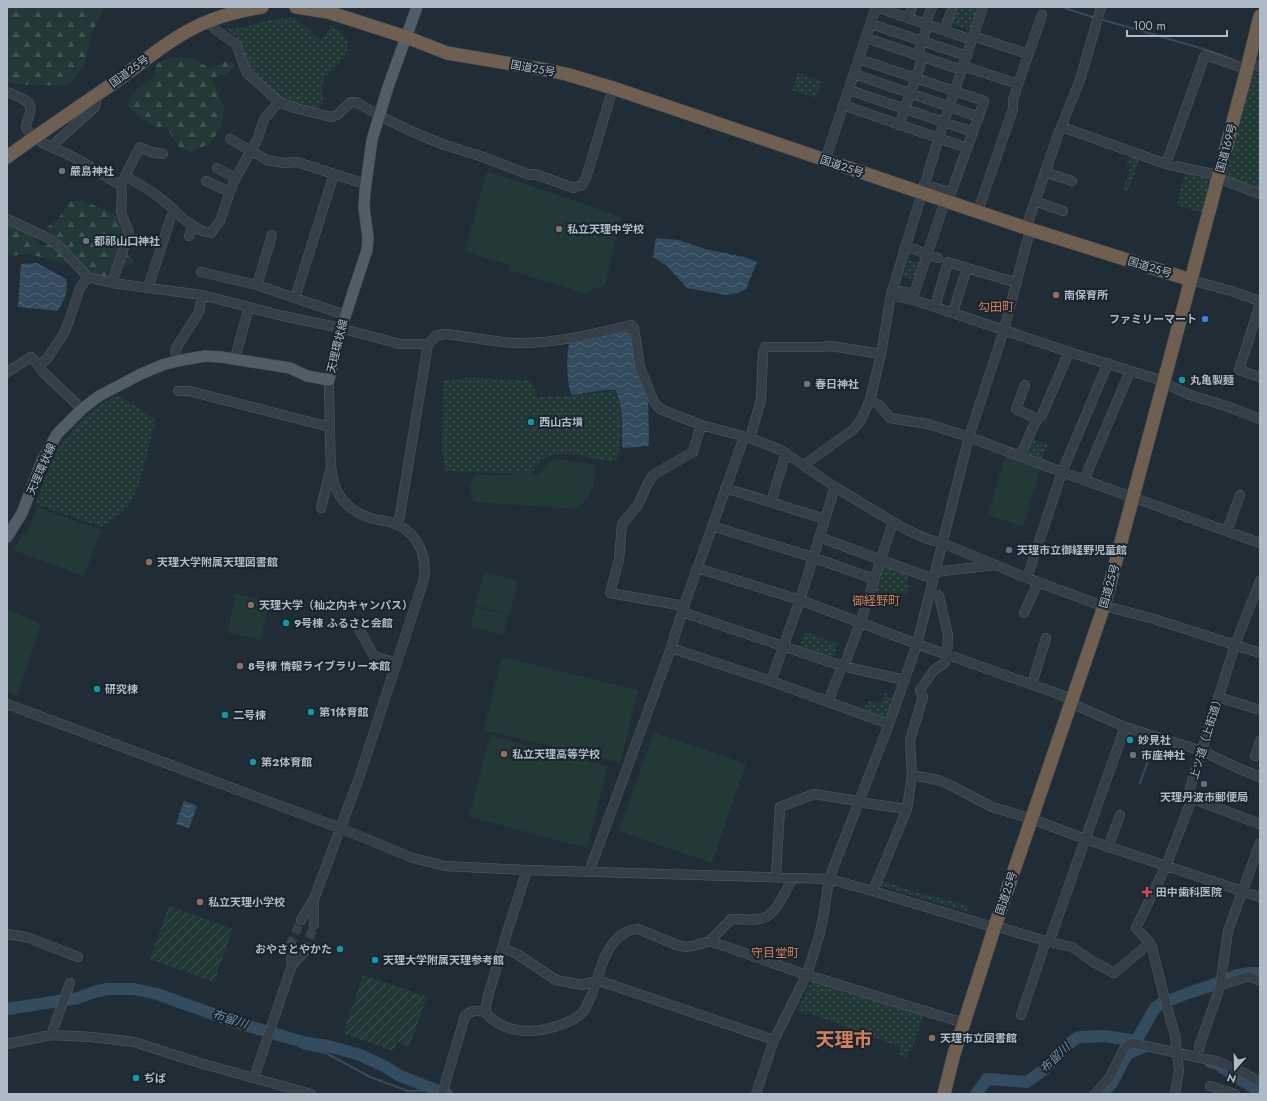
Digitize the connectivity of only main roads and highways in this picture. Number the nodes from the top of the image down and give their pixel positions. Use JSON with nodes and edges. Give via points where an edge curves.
{"nodes":[{"id":1,"x":262,"y":7,"type":"edge"},
{"id":2,"x":296,"y":7,"type":"edge"},
{"id":3,"x":417,"y":7,"type":"edge"},
{"id":4,"x":1260,"y":16,"type":"edge"},
{"id":5,"x":406,"y":37,"type":"junction"},
{"id":6,"x":1252,"y":66,"type":"edge"},
{"id":7,"x":7,"y":157,"type":"edge"},
{"id":8,"x":1191,"y":280,"type":"junction"},
{"id":9,"x":7,"y":537,"type":"edge"},
{"id":10,"x":944,"y":1094,"type":"edge"}],
"edges":[{"from":1,"to":7,"type":"highway","name":"国道25号","via":[[238,11],[208,21],[161,48]]},
{"from":2,"to":5,"type":"highway","name":"国道25号","via":[[328,12]]},
{"from":3,"to":5,"type":"main road","name":"天理環状線"},
{"from":4,"to":6,"type":"highway","name":"国道169号"},
{"from":5,"to":8,"type":"highway","name":"国道25号","via":[[447,53],[547,70],[612,88],[825,161],[923,188],[945,200]]},
{"from":5,"to":9,"type":"main road","name":"天理環状線","via":[[379,115],[369,154],[364,207],[368,243],[328,380],[307,376],[290,368],[234,358],[205,356],[177,360],[141,374],[99,396],[57,434],[42,460],[22,513]]},
{"from":6,"to":8,"type":"highway","name":"国道169号","via":[[1218,177]]},
{"from":8,"to":10,"type":"highway","name":"国道25号","via":[[1104,606],[995,926],[954,1054]]}]}
